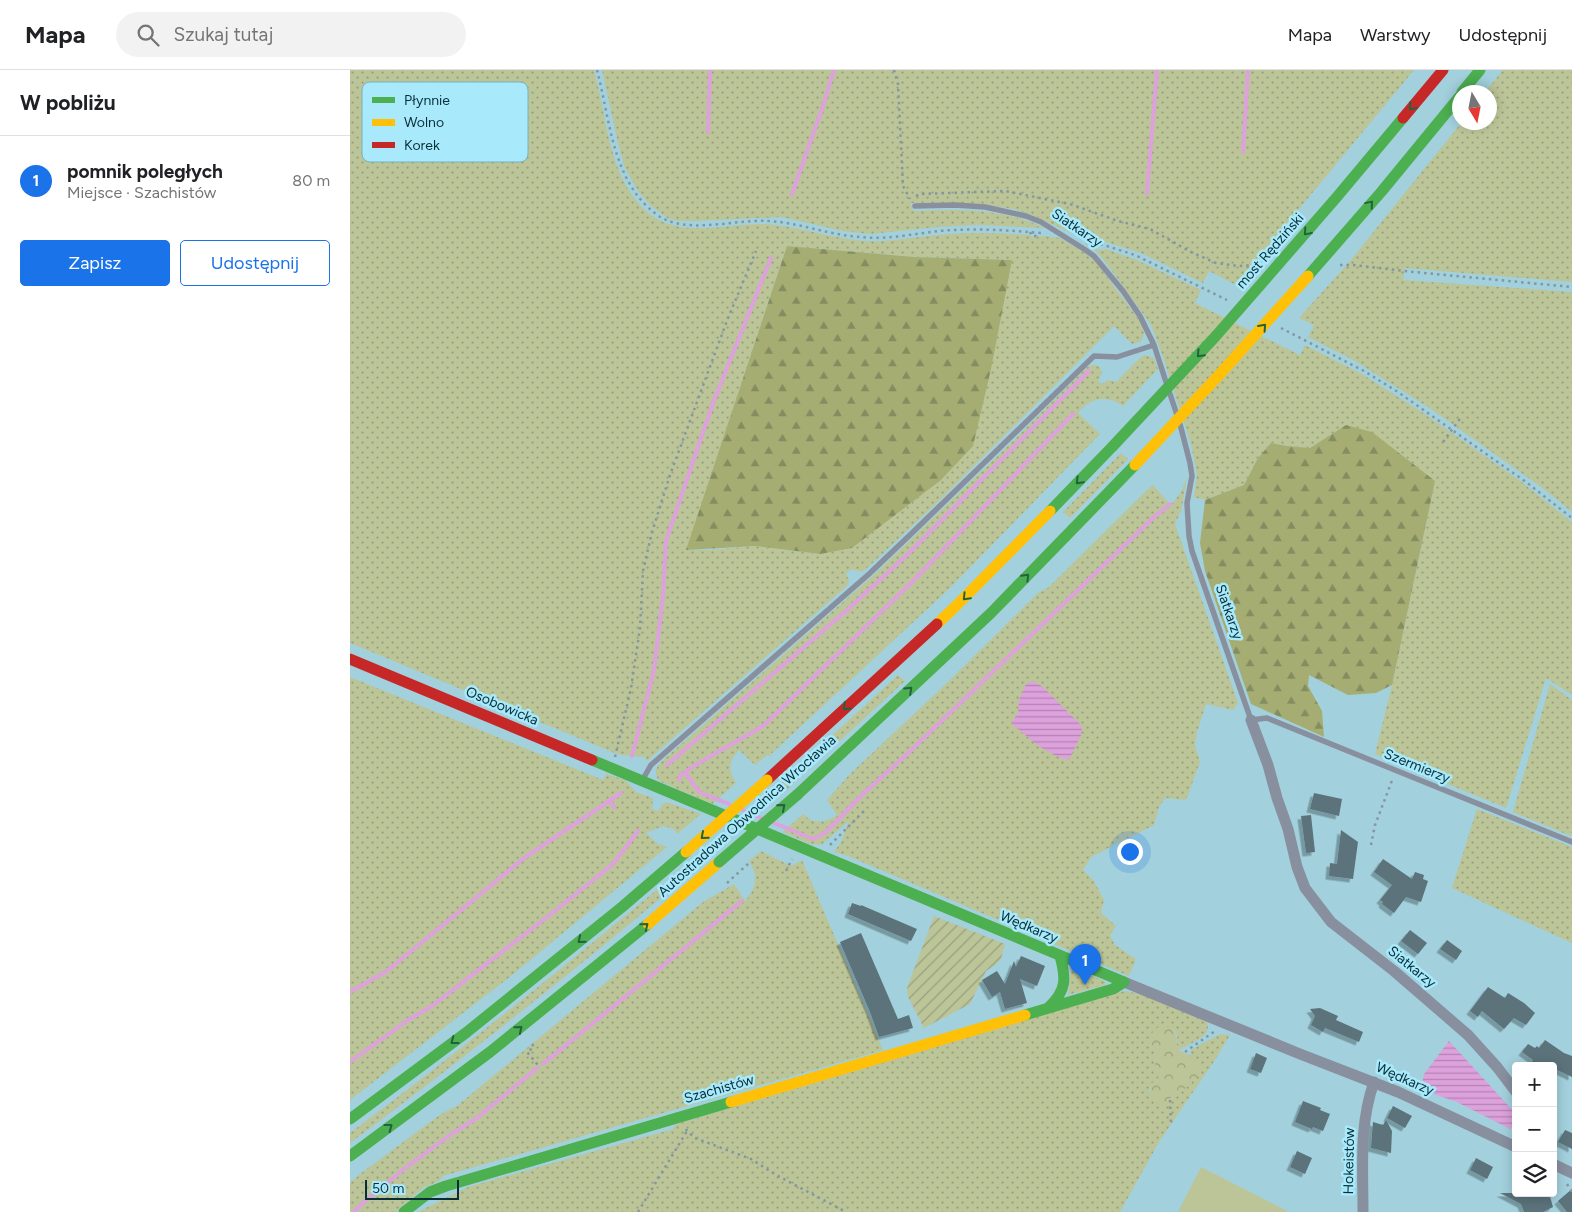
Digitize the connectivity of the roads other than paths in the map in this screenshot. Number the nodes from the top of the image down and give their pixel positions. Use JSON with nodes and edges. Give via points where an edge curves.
{"nodes":[{"id":1,"x":1443,"y":70,"type":"edge"},
{"id":2,"x":1480,"y":70,"type":"edge"},
{"id":3,"x":1468,"y":85,"type":"edge"},
{"id":4,"x":1452,"y":106,"type":"edge"},
{"id":5,"x":916,"y":206,"type":"dead end"},
{"id":6,"x":1154,"y":345,"type":"junction"},
{"id":7,"x":1114,"y":446,"type":"joint"},
{"id":8,"x":350,"y":659,"type":"edge"},
{"id":9,"x":1252,"y":720,"type":"junction"},
{"id":10,"x":642,"y":781,"type":"junction"},
{"id":11,"x":1572,"y":842,"type":"edge"},
{"id":12,"x":1060,"y":956,"type":"junction"},
{"id":13,"x":1124,"y":982,"type":"junction"},
{"id":14,"x":1048,"y":1008,"type":"junction"},
{"id":15,"x":1374,"y":1082,"type":"junction"},
{"id":16,"x":1512,"y":1087,"type":"edge"},
{"id":17,"x":350,"y":1119,"type":"edge"},
{"id":18,"x":1512,"y":1145,"type":"edge"},
{"id":19,"x":350,"y":1156,"type":"edge"},
{"id":20,"x":1557,"y":1166,"type":"edge"},
{"id":21,"x":1572,"y":1174,"type":"edge"},
{"id":22,"x":404,"y":1212,"type":"edge"},
{"id":23,"x":1363,"y":1212,"type":"edge"}],
"edges":[{"from":1,"to":7,"type":"main road","name":"most Rędziński","one_way":true,"bridge":true,"via":[[1215,337]]},
{"from":2,"to":3,"type":"main road"},
{"from":19,"to":4,"type":"main road","name":"Autostradowa Obwodnica Wrocławia","one_way":true,"bridge":true,"via":[[490,1052],[650,923],[797,795],[991,612],[1194,403],[1315,269]]},
{"from":5,"to":6,"type":"lane","name":"Siatkarzy","via":[[985,207],[1033,219],[1062,234],[1094,256],[1140,316]]},
{"from":6,"to":9,"type":"lane","name":"Siatkarzy","via":[[1190,463],[1192,476],[1187,503],[1192,551]]},
{"from":6,"to":10,"type":"lane","via":[[1116,357],[1094,356],[869,574],[651,765]]},
{"from":7,"to":17,"type":"main road","name":"Autostradowa Obwodnica Wrocławia","one_way":true,"bridge":true,"via":[[957,605],[686,852],[467,1032]]},
{"from":8,"to":10,"type":"main road","name":"Osobowicka"},
{"from":9,"to":11,"type":"lane","name":"Szermierzy","via":[[1266,718]]},
{"from":9,"to":16,"type":"street","name":"Siatkarzy","via":[[1305,888],[1331,922],[1468,1035]]},
{"from":10,"to":12,"type":"main road","name":"Wędkarzy"},
{"from":12,"to":13,"type":"main road","name":"Wędkarzy"},
{"from":12,"to":14,"type":"main road","via":[[1064,987]]},
{"from":13,"to":14,"type":"main road","name":"Szachistów","via":[[1113,989]]},
{"from":13,"to":15,"type":"street","name":"Wędkarzy"},
{"from":14,"to":22,"type":"main road","name":"Szachistów","via":[[446,1186],[430,1192]]},
{"from":15,"to":18,"type":"street","name":"Wędkarzy"},
{"from":15,"to":23,"type":"street","name":"Hokeistów","via":[[1364,1128]]},
{"from":20,"to":21,"type":"street"}]}
